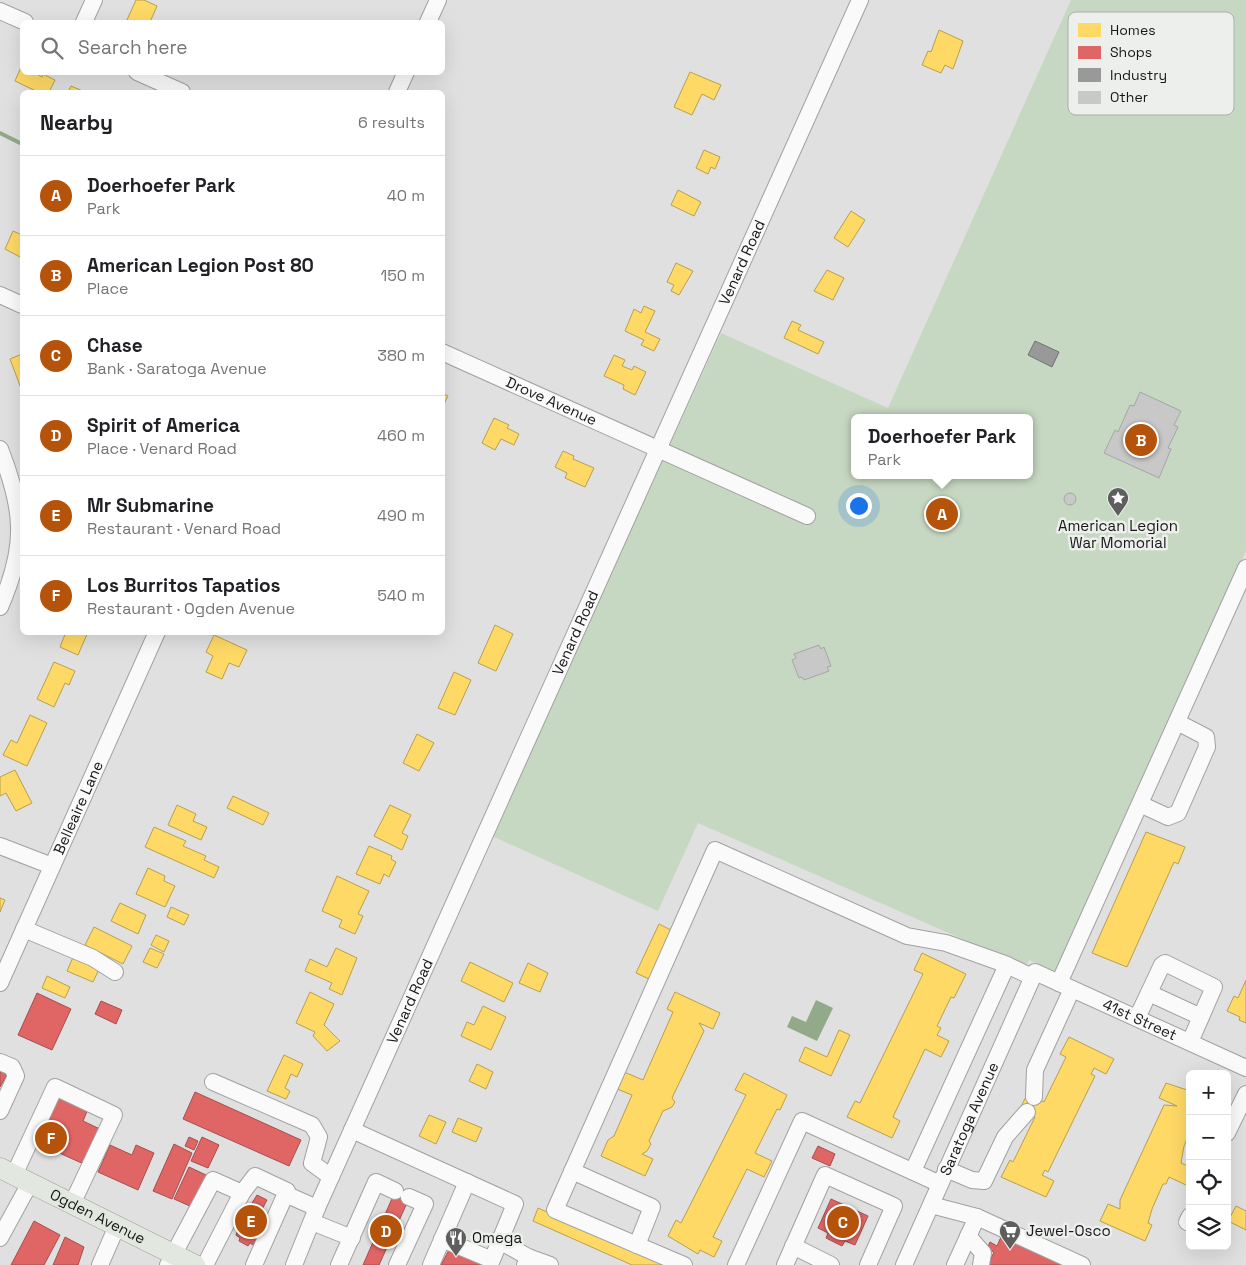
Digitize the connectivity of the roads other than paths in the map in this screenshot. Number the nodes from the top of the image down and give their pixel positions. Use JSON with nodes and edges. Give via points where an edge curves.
{"nodes":[{"id":1,"x":94,"y":0,"type":"edge"},
{"id":2,"x":438,"y":0,"type":"edge"},
{"id":3,"x":860,"y":0,"type":"edge"},
{"id":4,"x":0,"y":11,"type":"edge"},
{"id":5,"x":20,"y":20,"type":"edge"},
{"id":6,"x":85,"y":20,"type":"edge"},
{"id":7,"x":429,"y":20,"type":"edge"},
{"id":8,"x":144,"y":75,"type":"edge"},
{"id":9,"x":405,"y":75,"type":"edge"},
{"id":10,"x":178,"y":90,"type":"edge"},
{"id":11,"x":398,"y":90,"type":"edge"},
{"id":12,"x":0,"y":294,"type":"edge"},
{"id":13,"x":20,"y":304,"type":"edge"},
{"id":14,"x":445,"y":353,"type":"edge"},
{"id":15,"x":0,"y":449,"type":"edge"},
{"id":16,"x":660,"y":450,"type":"junction"},
{"id":17,"x":806,"y":516,"type":"dead end"},
{"id":18,"x":1246,"y":568,"type":"edge"},
{"id":19,"x":0,"y":608,"type":"edge"},
{"id":20,"x":156,"y":635,"type":"edge"},
{"id":21,"x":1177,"y":722,"type":"junction"},
{"id":22,"x":1140,"y":804,"type":"junction"},
{"id":23,"x":0,"y":846,"type":"edge"},
{"id":24,"x":52,"y":866,"type":"junction"},
{"id":25,"x":24,"y":929,"type":"junction"},
{"id":26,"x":1007,"y":965,"type":"junction"},
{"id":27,"x":115,"y":972,"type":"dead end"},
{"id":28,"x":1034,"y":975,"type":"junction"},
{"id":29,"x":0,"y":983,"type":"edge"},
{"id":30,"x":1066,"y":986,"type":"junction"},
{"id":31,"x":1149,"y":993,"type":"junction"},
{"id":32,"x":1201,"y":1017,"type":"junction"},
{"id":33,"x":1137,"y":1018,"type":"junction"},
{"id":34,"x":1190,"y":1042,"type":"junction"},
{"id":35,"x":0,"y":1062,"type":"edge"},
{"id":36,"x":1246,"y":1068,"type":"edge"},
{"id":37,"x":213,"y":1082,"type":"dead end"},
{"id":38,"x":1246,"y":1094,"type":"edge"},
{"id":39,"x":1034,"y":1097,"type":"dead end"},
{"id":40,"x":0,"y":1111,"type":"edge"},
{"id":41,"x":1027,"y":1112,"type":"dead end"},
{"id":42,"x":1231,"y":1125,"type":"edge"},
{"id":43,"x":352,"y":1130,"type":"junction"},
{"id":44,"x":572,"y":1171,"type":"junction"},
{"id":45,"x":913,"y":1172,"type":"junction"},
{"id":46,"x":15,"y":1175,"type":"edge"},
{"id":47,"x":331,"y":1176,"type":"junction"},
{"id":48,"x":943,"y":1176,"type":"junction"},
{"id":49,"x":467,"y":1182,"type":"junction"},
{"id":50,"x":242,"y":1193,"type":"junction"},
{"id":51,"x":285,"y":1194,"type":"junction"},
{"id":52,"x":72,"y":1204,"type":"junction"},
{"id":53,"x":932,"y":1205,"type":"junction"},
{"id":54,"x":7,"y":1209,"type":"edge"},
{"id":55,"x":314,"y":1215,"type":"junction"},
{"id":56,"x":977,"y":1217,"type":"junction"},
{"id":57,"x":117,"y":1226,"type":"junction"},
{"id":58,"x":968,"y":1236,"type":"junction"},
{"id":59,"x":0,"y":1238,"type":"edge"},
{"id":60,"x":352,"y":1238,"type":"junction"},
{"id":61,"x":442,"y":1240,"type":"junction"},
{"id":62,"x":498,"y":1240,"type":"junction"},
{"id":63,"x":637,"y":1245,"type":"junction"},
{"id":64,"x":794,"y":1246,"type":"junction"},
{"id":65,"x":171,"y":1260,"type":"edge"},
{"id":66,"x":526,"y":1261,"type":"edge"},
{"id":67,"x":492,"y":1262,"type":"edge"},
{"id":68,"x":100,"y":1265,"type":"edge"},
{"id":69,"x":195,"y":1265,"type":"edge"},
{"id":70,"x":205,"y":1265,"type":"edge"},
{"id":71,"x":254,"y":1265,"type":"edge"},
{"id":72,"x":294,"y":1265,"type":"edge"},
{"id":73,"x":339,"y":1265,"type":"edge"},
{"id":74,"x":397,"y":1265,"type":"edge"},
{"id":75,"x":431,"y":1265,"type":"edge"},
{"id":76,"x":550,"y":1265,"type":"edge"},
{"id":77,"x":684,"y":1265,"type":"edge"},
{"id":78,"x":736,"y":1265,"type":"edge"},
{"id":79,"x":785,"y":1265,"type":"edge"},
{"id":80,"x":831,"y":1265,"type":"edge"},
{"id":81,"x":868,"y":1265,"type":"edge"},
{"id":82,"x":904,"y":1265,"type":"edge"},
{"id":83,"x":954,"y":1265,"type":"edge"},
{"id":84,"x":980,"y":1265,"type":"edge"},
{"id":85,"x":1082,"y":1265,"type":"edge"}],
"edges":[{"from":1,"to":6,"type":"street"},
{"from":2,"to":7,"type":"street"},
{"from":3,"to":16,"type":"street","name":"Venard Road"},
{"from":4,"to":5,"type":"street"},
{"from":8,"to":10,"type":"street"},
{"from":9,"to":11,"type":"street"},
{"from":12,"to":13,"type":"street"},
{"from":14,"to":16,"type":"street","name":"Drove Avenue"},
{"from":15,"to":19,"type":"street","via":[[14,484],[20,528],[17,561]]},
{"from":16,"to":17,"type":"street","name":"Drove Avenue"},
{"from":16,"to":43,"type":"street","name":"Venard Road"},
{"from":18,"to":21,"type":"street"},
{"from":20,"to":24,"type":"street","name":"Belleaire Lane"},
{"from":21,"to":22,"type":"street"},
{"from":21,"to":22,"type":"street","via":[[1206,737],[1207,742],[1178,813],[1168,817]]},
{"from":22,"to":30,"type":"street"},
{"from":23,"to":24,"type":"street"},
{"from":24,"to":25,"type":"street","name":"Belleaire Lane"},
{"from":25,"to":27,"type":"street","via":[[93,958]]},
{"from":25,"to":29,"type":"street","name":"Belleaire Lane"},
{"from":26,"to":28,"type":"street","name":"41st Street"},
{"from":26,"to":44,"type":"street","name":"41st Street","via":[[946,942],[907,936],[714,850]]},
{"from":26,"to":45,"type":"street"},
{"from":28,"to":30,"type":"street","name":"41st Street"},
{"from":28,"to":48,"type":"street","name":"Saratoga Avenue"},
{"from":30,"to":33,"type":"street","name":"41st Street"},
{"from":30,"to":39,"type":"street","via":[[1035,1070]]},
{"from":31,"to":32,"type":"street"},
{"from":31,"to":32,"type":"street","via":[[1165,963],[1212,985]]},
{"from":31,"to":33,"type":"street"},
{"from":32,"to":34,"type":"street"},
{"from":33,"to":34,"type":"street","name":"41st Street"},
{"from":34,"to":36,"type":"street","name":"41st Street"},
{"from":35,"to":40,"type":"street","via":[[12,1067],[16,1076]]},
{"from":37,"to":47,"type":"street","via":[[312,1125],[319,1137],[312,1162]]},
{"from":38,"to":42,"type":"street"},
{"from":41,"to":48,"type":"street","via":[[1004,1137],[984,1181]]},
{"from":43,"to":47,"type":"street","name":"Venard Road"},
{"from":43,"to":49,"type":"street"},
{"from":44,"to":63,"type":"street","via":[[652,1208]]},
{"from":44,"to":63,"type":"street","via":[[555,1210]]},
{"from":45,"to":48,"type":"street"},
{"from":45,"to":78,"type":"street","via":[[802,1121]]},
{"from":46,"to":52,"type":"main road","name":"Ogden Avenue"},
{"from":46,"to":52,"type":"street","via":[[55,1087],[114,1115]]},
{"from":46,"to":54,"type":"street"},
{"from":47,"to":55,"type":"street","name":"Venard Road"},
{"from":48,"to":53,"type":"street","name":"Saratoga Avenue"},
{"from":49,"to":61,"type":"street"},
{"from":49,"to":62,"type":"street","via":[[515,1204]]},
{"from":50,"to":51,"type":"street","via":[[254,1176],[287,1191]]},
{"from":50,"to":65,"type":"street","via":[[213,1180]]},
{"from":50,"to":70,"type":"street"},
{"from":51,"to":55,"type":"street"},
{"from":51,"to":71,"type":"street"},
{"from":52,"to":57,"type":"main road","name":"Ogden Avenue"},
{"from":53,"to":56,"type":"street"},
{"from":53,"to":82,"type":"street","name":"Saratoga Avenue"},
{"from":54,"to":59,"type":"street"},
{"from":55,"to":60,"type":"street"},
{"from":55,"to":72,"type":"street","name":"Venard Road"},
{"from":56,"to":58,"type":"street"},
{"from":56,"to":85,"type":"street"},
{"from":57,"to":65,"type":"main road","name":"Ogden Avenue"},
{"from":57,"to":68,"type":"street"},
{"from":58,"to":83,"type":"street"},
{"from":58,"to":84,"type":"street","via":[[983,1252]]},
{"from":60,"to":73,"type":"street"},
{"from":60,"to":74,"type":"street","via":[[376,1182],[425,1204]]},
{"from":61,"to":67,"type":"street"},
{"from":61,"to":75,"type":"street"},
{"from":62,"to":66,"type":"street"},
{"from":62,"to":67,"type":"street"},
{"from":63,"to":77,"type":"street"},
{"from":64,"to":79,"type":"street"},
{"from":64,"to":80,"type":"street"},
{"from":64,"to":81,"type":"street","via":[[825,1175],[894,1206]]},
{"from":65,"to":69,"type":"main road","name":"Ogden Avenue"},
{"from":66,"to":76,"type":"street"}]}
